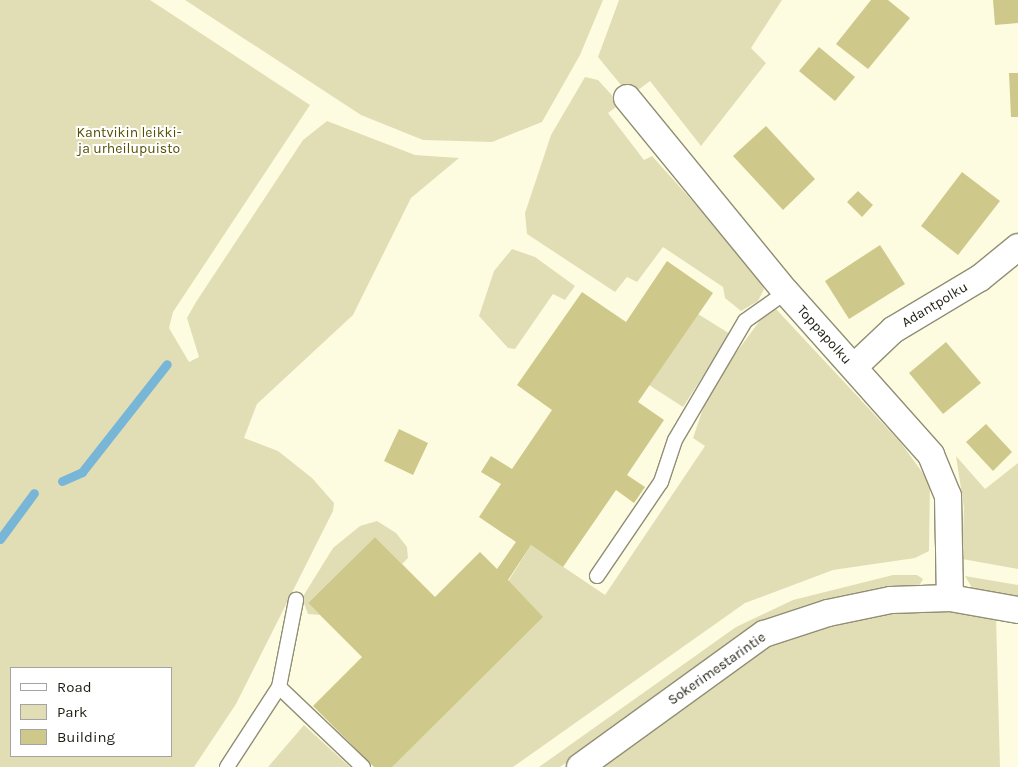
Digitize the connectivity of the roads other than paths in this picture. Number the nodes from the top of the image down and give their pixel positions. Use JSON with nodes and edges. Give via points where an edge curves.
{"nodes":[{"id":1,"x":627,"y":98,"type":"dead end"},
{"id":2,"x":1018,"y":247,"type":"edge"},
{"id":3,"x":786,"y":292,"type":"junction"},
{"id":4,"x":854,"y":367,"type":"junction"},
{"id":5,"x":597,"y":576,"type":"dead end"},
{"id":6,"x":950,"y":598,"type":"junction"},
{"id":7,"x":296,"y":600,"type":"dead end"},
{"id":8,"x":1018,"y":610,"type":"edge"},
{"id":9,"x":279,"y":687,"type":"junction"},
{"id":10,"x":226,"y":767,"type":"edge"},
{"id":11,"x":363,"y":767,"type":"edge"},
{"id":12,"x":580,"y":767,"type":"edge"}],
"edges":[{"from":1,"to":3,"type":"street","name":"Toppapolku"},
{"from":2,"to":4,"type":"street","name":"Adantpolku","via":[[980,278],[893,330]]},
{"from":3,"to":4,"type":"street","name":"Toppapolku"},
{"from":3,"to":5,"type":"lane","via":[[745,321],[679,433],[661,482]]},
{"from":4,"to":6,"type":"street","name":"Toppapolku","via":[[931,455],[948,496]]},
{"from":6,"to":8,"type":"street","name":"Sokerimestarintie"},
{"from":6,"to":12,"type":"street","name":"Sokerimestarintie","via":[[891,600],[828,612],[764,634]]},
{"from":7,"to":9,"type":"lane"},
{"from":9,"to":10,"type":"lane"},
{"from":9,"to":11,"type":"lane"}]}
